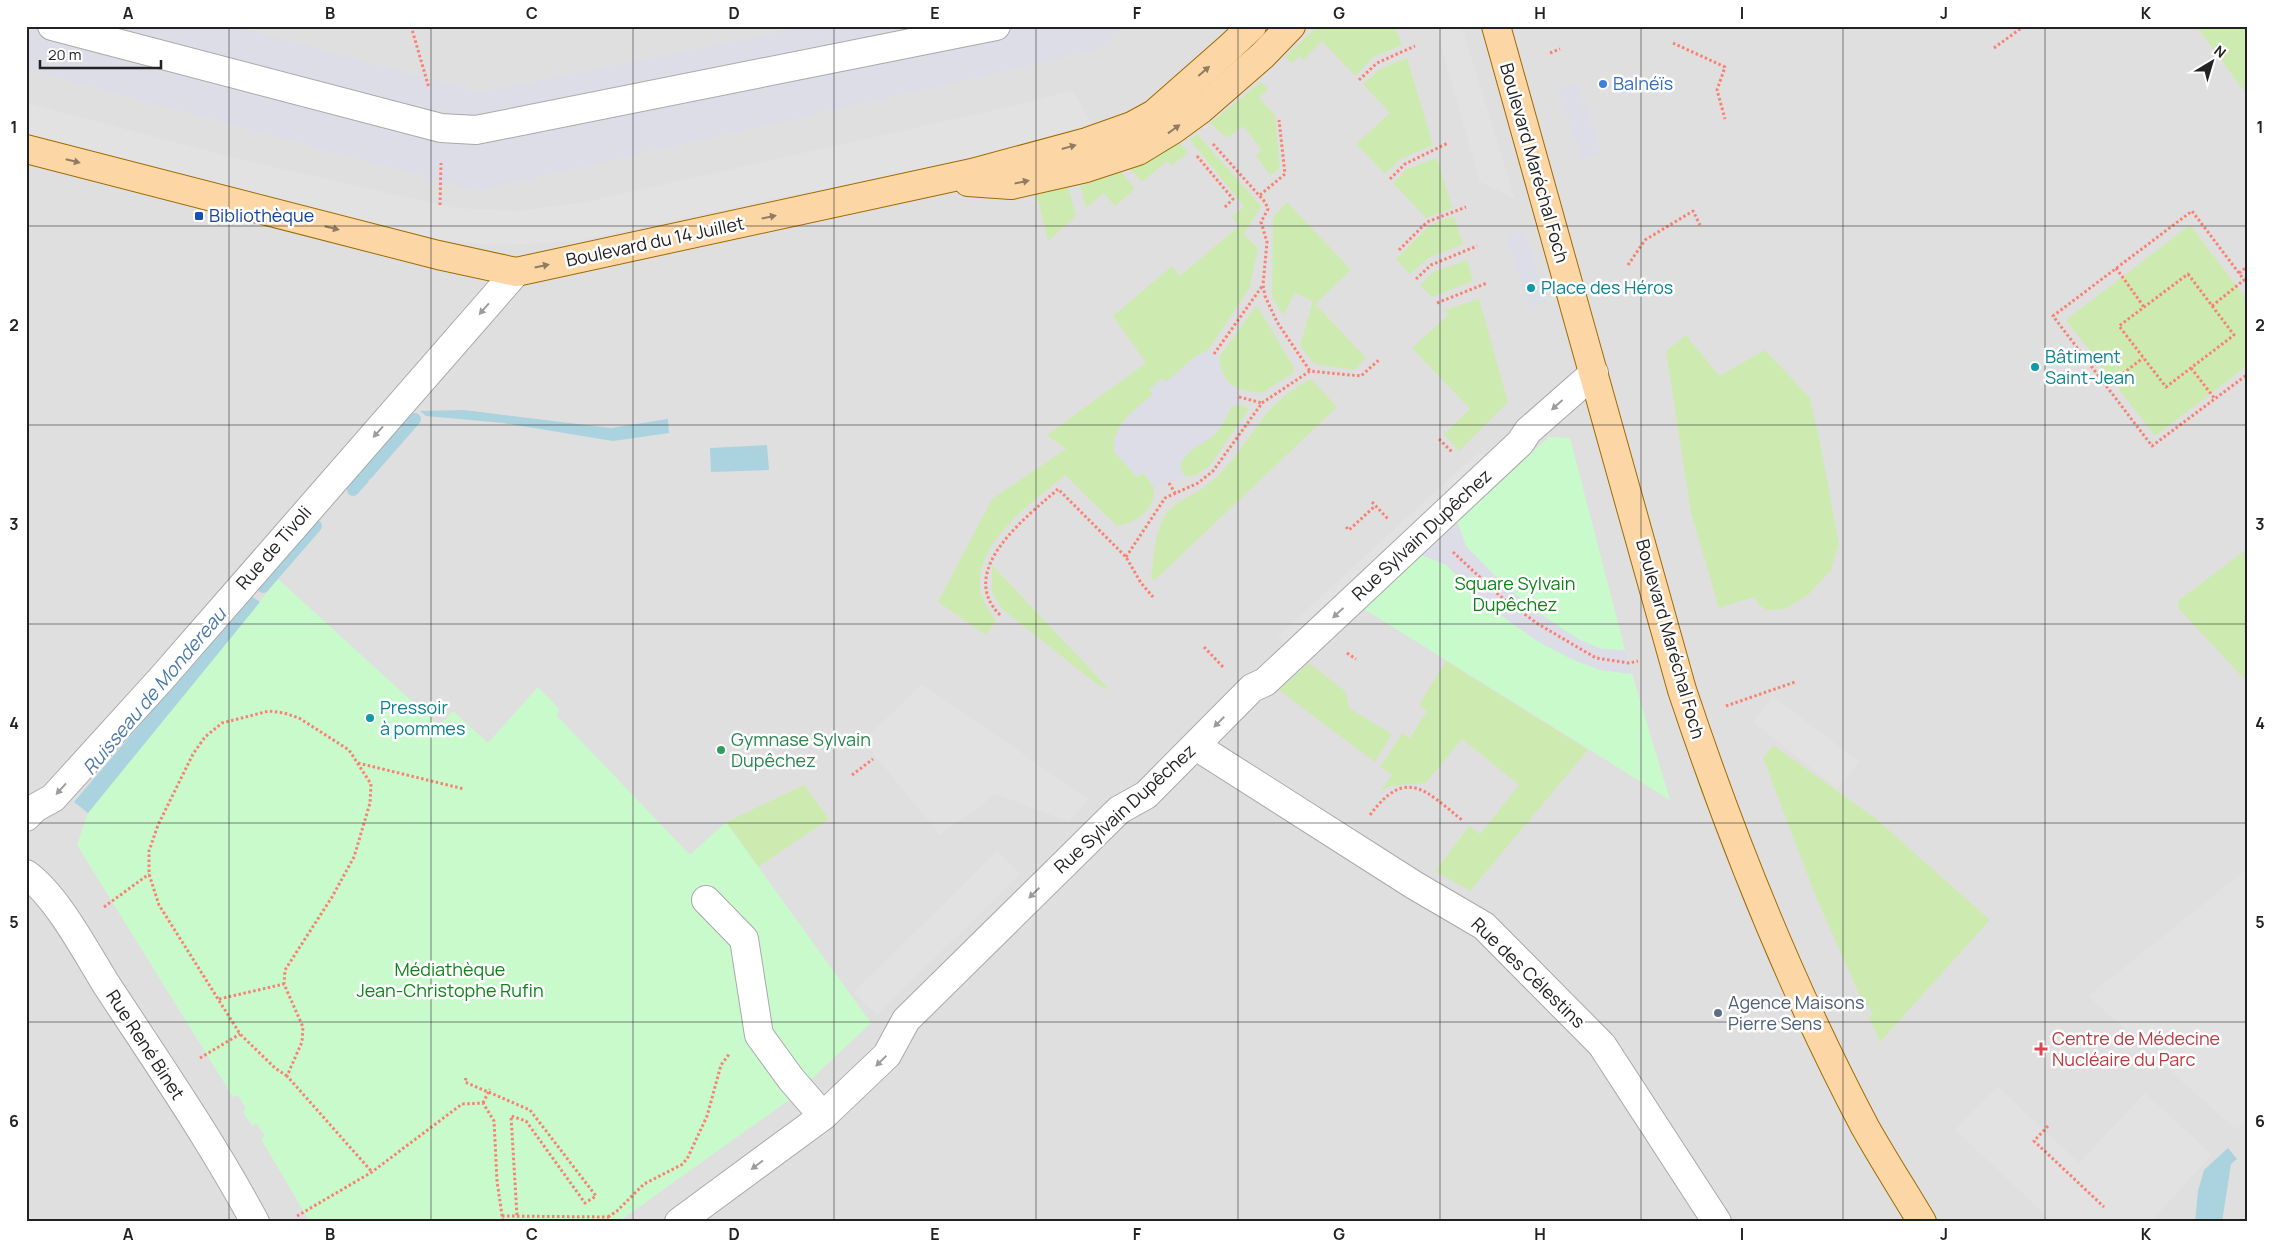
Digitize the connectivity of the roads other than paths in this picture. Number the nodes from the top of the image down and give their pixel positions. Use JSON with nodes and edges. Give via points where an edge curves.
{"nodes":[{"id":1,"x":52,"y":26,"type":"edge"},
{"id":2,"x":996,"y":26,"type":"edge"},
{"id":3,"x":1252,"y":26,"type":"edge"},
{"id":4,"x":1291,"y":26,"type":"edge"},
{"id":5,"x":1496,"y":26,"type":"edge"},
{"id":6,"x":26,"y":149,"type":"edge"},
{"id":7,"x":939,"y":180,"type":"junction"},
{"id":8,"x":516,"y":272,"type":"junction"},
{"id":9,"x":1594,"y":373,"type":"junction"},
{"id":10,"x":1196,"y":746,"type":"junction"},
{"id":11,"x":26,"y":817,"type":"edge"},
{"id":12,"x":26,"y":874,"type":"edge"},
{"id":13,"x":706,"y":900,"type":"dead end"},
{"id":14,"x":823,"y":1116,"type":"junction"},
{"id":15,"x":255,"y":1222,"type":"edge"},
{"id":16,"x":679,"y":1222,"type":"edge"},
{"id":17,"x":1717,"y":1222,"type":"edge"},
{"id":18,"x":1922,"y":1222,"type":"edge"}],
"edges":[{"from":1,"to":2,"type":"street","via":[[441,128],[476,130]]},
{"from":7,"to":3,"type":"main road","name":"Boulevard du 14 Juillet","one_way":true,"via":[[1048,154],[1132,126],[1154,114]]},
{"from":7,"to":4,"type":"main road","one_way":true,"via":[[1011,184],[1086,168],[1138,151],[1189,117],[1262,56]]},
{"from":5,"to":9,"type":"main road","name":"Boulevard Maréchal Foch"},
{"from":6,"to":8,"type":"main road","name":"Boulevard du 14 Juillet","one_way":true,"via":[[438,255]]},
{"from":8,"to":7,"type":"main road","name":"Boulevard du 14 Juillet","one_way":true},
{"from":8,"to":11,"type":"street","name":"Rue de Tivoli","one_way":true,"via":[[162,678],[53,798]]},
{"from":9,"to":10,"type":"street","name":"Rue Sylvain Dupêchez","one_way":true,"via":[[1265,682],[1252,688]]},
{"from":9,"to":18,"type":"main road","name":"Boulevard Maréchal Foch","via":[[1682,690],[1709,771],[1766,918],[1846,1090]]},
{"from":10,"to":14,"type":"street","name":"Rue Sylvain Dupêchez","one_way":true,"via":[[1146,795],[1119,810],[906,1020],[887,1055]]},
{"from":10,"to":17,"type":"street","name":"Rue des Célestins","via":[[1484,926],[1602,1045]]},
{"from":12,"to":15,"type":"street","name":"Rue René Binet","via":[[58,908]]},
{"from":13,"to":14,"type":"street","via":[[744,939],[759,1035]]},
{"from":14,"to":16,"type":"street","name":"Rue Sylvain Dupêchez","one_way":true}]}
